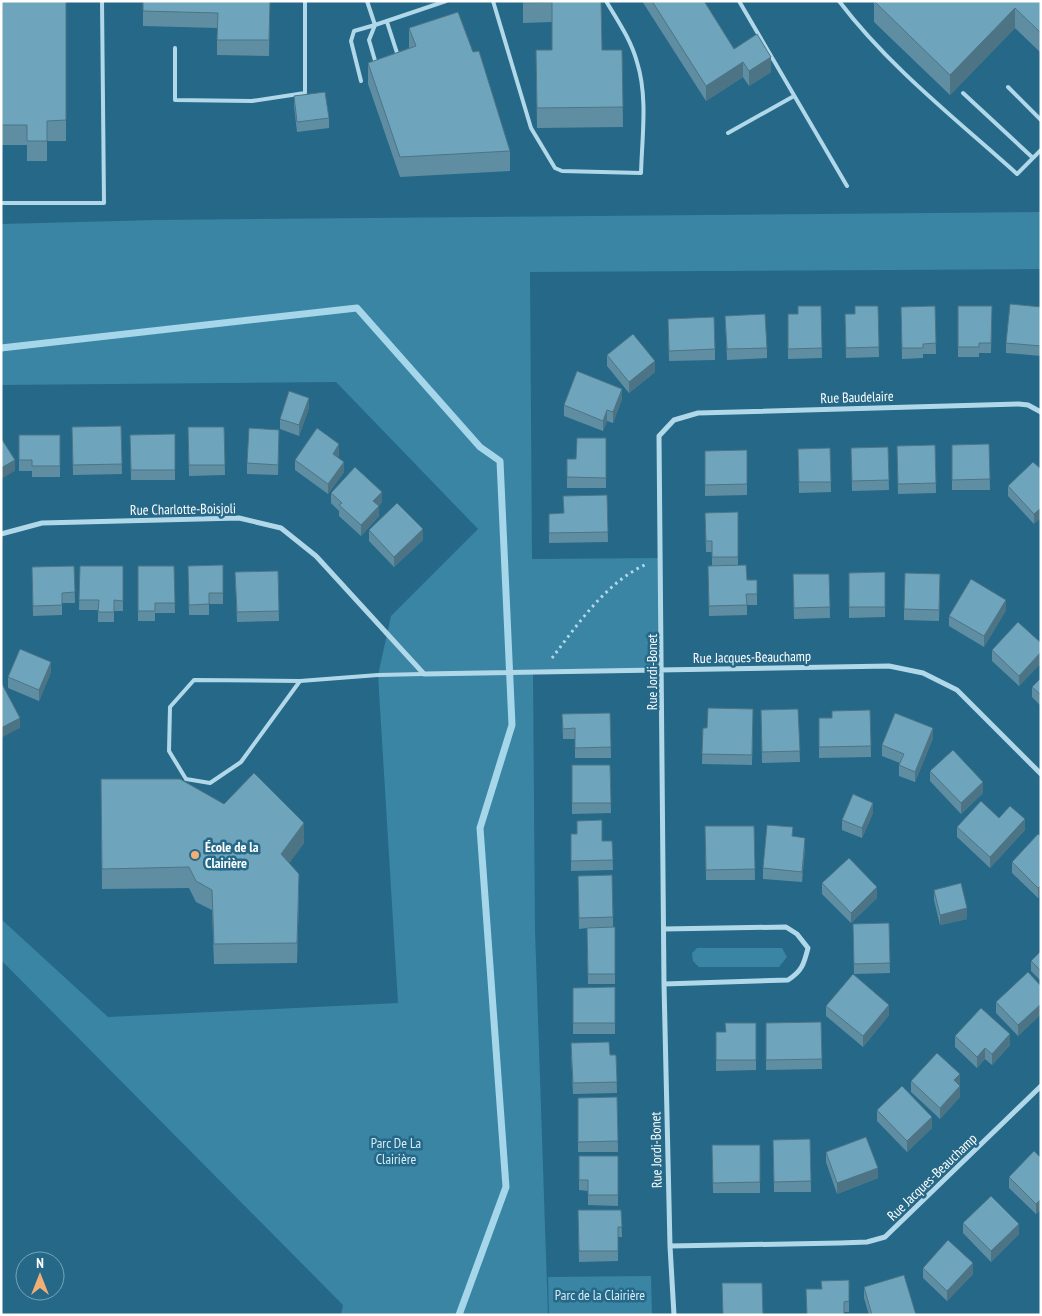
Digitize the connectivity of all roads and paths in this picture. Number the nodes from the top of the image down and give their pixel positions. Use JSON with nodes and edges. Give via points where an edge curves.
{"nodes":[{"id":1,"x":102,"y":1,"type":"edge"},
{"id":2,"x":305,"y":1,"type":"edge"},
{"id":3,"x":367,"y":1,"type":"edge"},
{"id":4,"x":446,"y":1,"type":"edge"},
{"id":5,"x":494,"y":1,"type":"edge"},
{"id":6,"x":606,"y":1,"type":"edge"},
{"id":7,"x":739,"y":1,"type":"edge"},
{"id":8,"x":839,"y":1,"type":"edge"},
{"id":9,"x":387,"y":22,"type":"junction"},
{"id":10,"x":375,"y":25,"type":"junction"},
{"id":11,"x":175,"y":48,"type":"dead end"},
{"id":12,"x":399,"y":59,"type":"edge"},
{"id":13,"x":378,"y":67,"type":"edge"},
{"id":14,"x":361,"y":80,"type":"dead end"},
{"id":15,"x":1008,"y":87,"type":"dead end"},
{"id":16,"x":963,"y":93,"type":"dead end"},
{"id":17,"x":794,"y":96,"type":"junction"},
{"id":18,"x":1041,"y":120,"type":"edge"},
{"id":19,"x":728,"y":133,"type":"dead end"},
{"id":20,"x":1041,"y":150,"type":"edge"},
{"id":21,"x":1033,"y":158,"type":"junction"},
{"id":22,"x":847,"y":186,"type":"dead end"},
{"id":23,"x":1,"y":203,"type":"edge"},
{"id":24,"x":1041,"y":412,"type":"edge"},
{"id":25,"x":674,"y":420,"type":"joint"},
{"id":26,"x":1,"y":534,"type":"edge"},
{"id":27,"x":662,"y":558,"type":"junction"},
{"id":28,"x":663,"y":669,"type":"junction"},
{"id":29,"x":541,"y":672,"type":"junction"},
{"id":30,"x":424,"y":674,"type":"junction"},
{"id":31,"x":300,"y":681,"type":"junction"},
{"id":32,"x":1041,"y":774,"type":"edge"},
{"id":33,"x":664,"y":929,"type":"junction"},
{"id":34,"x":664,"y":984,"type":"junction"},
{"id":35,"x":1041,"y":1086,"type":"edge"},
{"id":36,"x":670,"y":1246,"type":"junction"},
{"id":37,"x":674,"y":1315,"type":"edge"}],
"edges":[{"from":1,"to":23,"type":"lane","via":[[104,203]]},
{"from":2,"to":11,"type":"lane","via":[[305,93],[252,101],[175,100]]},
{"from":3,"to":10,"type":"lane"},
{"from":4,"to":9,"type":"lane"},
{"from":5,"to":6,"type":"lane","via":[[531,128],[555,168],[562,171],[641,173],[640,74],[630,42]]},
{"from":7,"to":17,"type":"lane"},
{"from":8,"to":21,"type":"lane","via":[[897,66],[1017,174]]},
{"from":9,"to":10,"type":"lane"},
{"from":9,"to":12,"type":"lane"},
{"from":10,"to":13,"type":"lane","via":[[369,40]]},
{"from":10,"to":14,"type":"lane","via":[[354,31],[351,41]]},
{"from":15,"to":18,"type":"lane"},
{"from":16,"to":21,"type":"lane"},
{"from":17,"to":19,"type":"lane"},
{"from":17,"to":22,"type":"lane"},
{"from":20,"to":21,"type":"lane"},
{"from":24,"to":25,"type":"street","name":"Rue Baudelaire","via":[[1019,404],[698,413]]},
{"from":25,"to":27,"type":"street","name":"Rue Jordi-Bonet","via":[[660,436]]},
{"from":26,"to":30,"type":"street","name":"Rue Charlotte-Boisjoli","via":[[42,523],[239,518],[281,528],[316,556]]},
{"from":27,"to":28,"type":"street","name":"Rue Jordi-Bonet"},
{"from":27,"to":29,"type":"path","via":[[630,571],[588,612]]},
{"from":28,"to":29,"type":"street","name":"Rue Jacques-Beauchamp"},
{"from":28,"to":32,"type":"street","name":"Rue Jacques-Beauchamp","via":[[889,666],[923,673],[957,690]]},
{"from":28,"to":33,"type":"street","name":"Rue Jordi-Bonet"},
{"from":29,"to":30,"type":"street","name":"Rue Jacques-Beauchamp"},
{"from":30,"to":31,"type":"lane"},
{"from":31,"to":31,"type":"lane","via":[[194,680],[170,707],[169,751],[186,779],[210,783],[241,762]]},
{"from":33,"to":34,"type":"street","name":"Rue Jordi-Bonet"},
{"from":33,"to":34,"type":"street","via":[[786,928],[797,934],[808,948],[804,966],[788,980]]},
{"from":34,"to":36,"type":"street","name":"Rue Jordi-Bonet"},
{"from":35,"to":36,"type":"street","name":"Rue Jacques-Beauchamp","via":[[885,1237],[867,1242]]},
{"from":36,"to":37,"type":"street","name":"Rue Jordi-Bonet"}]}
